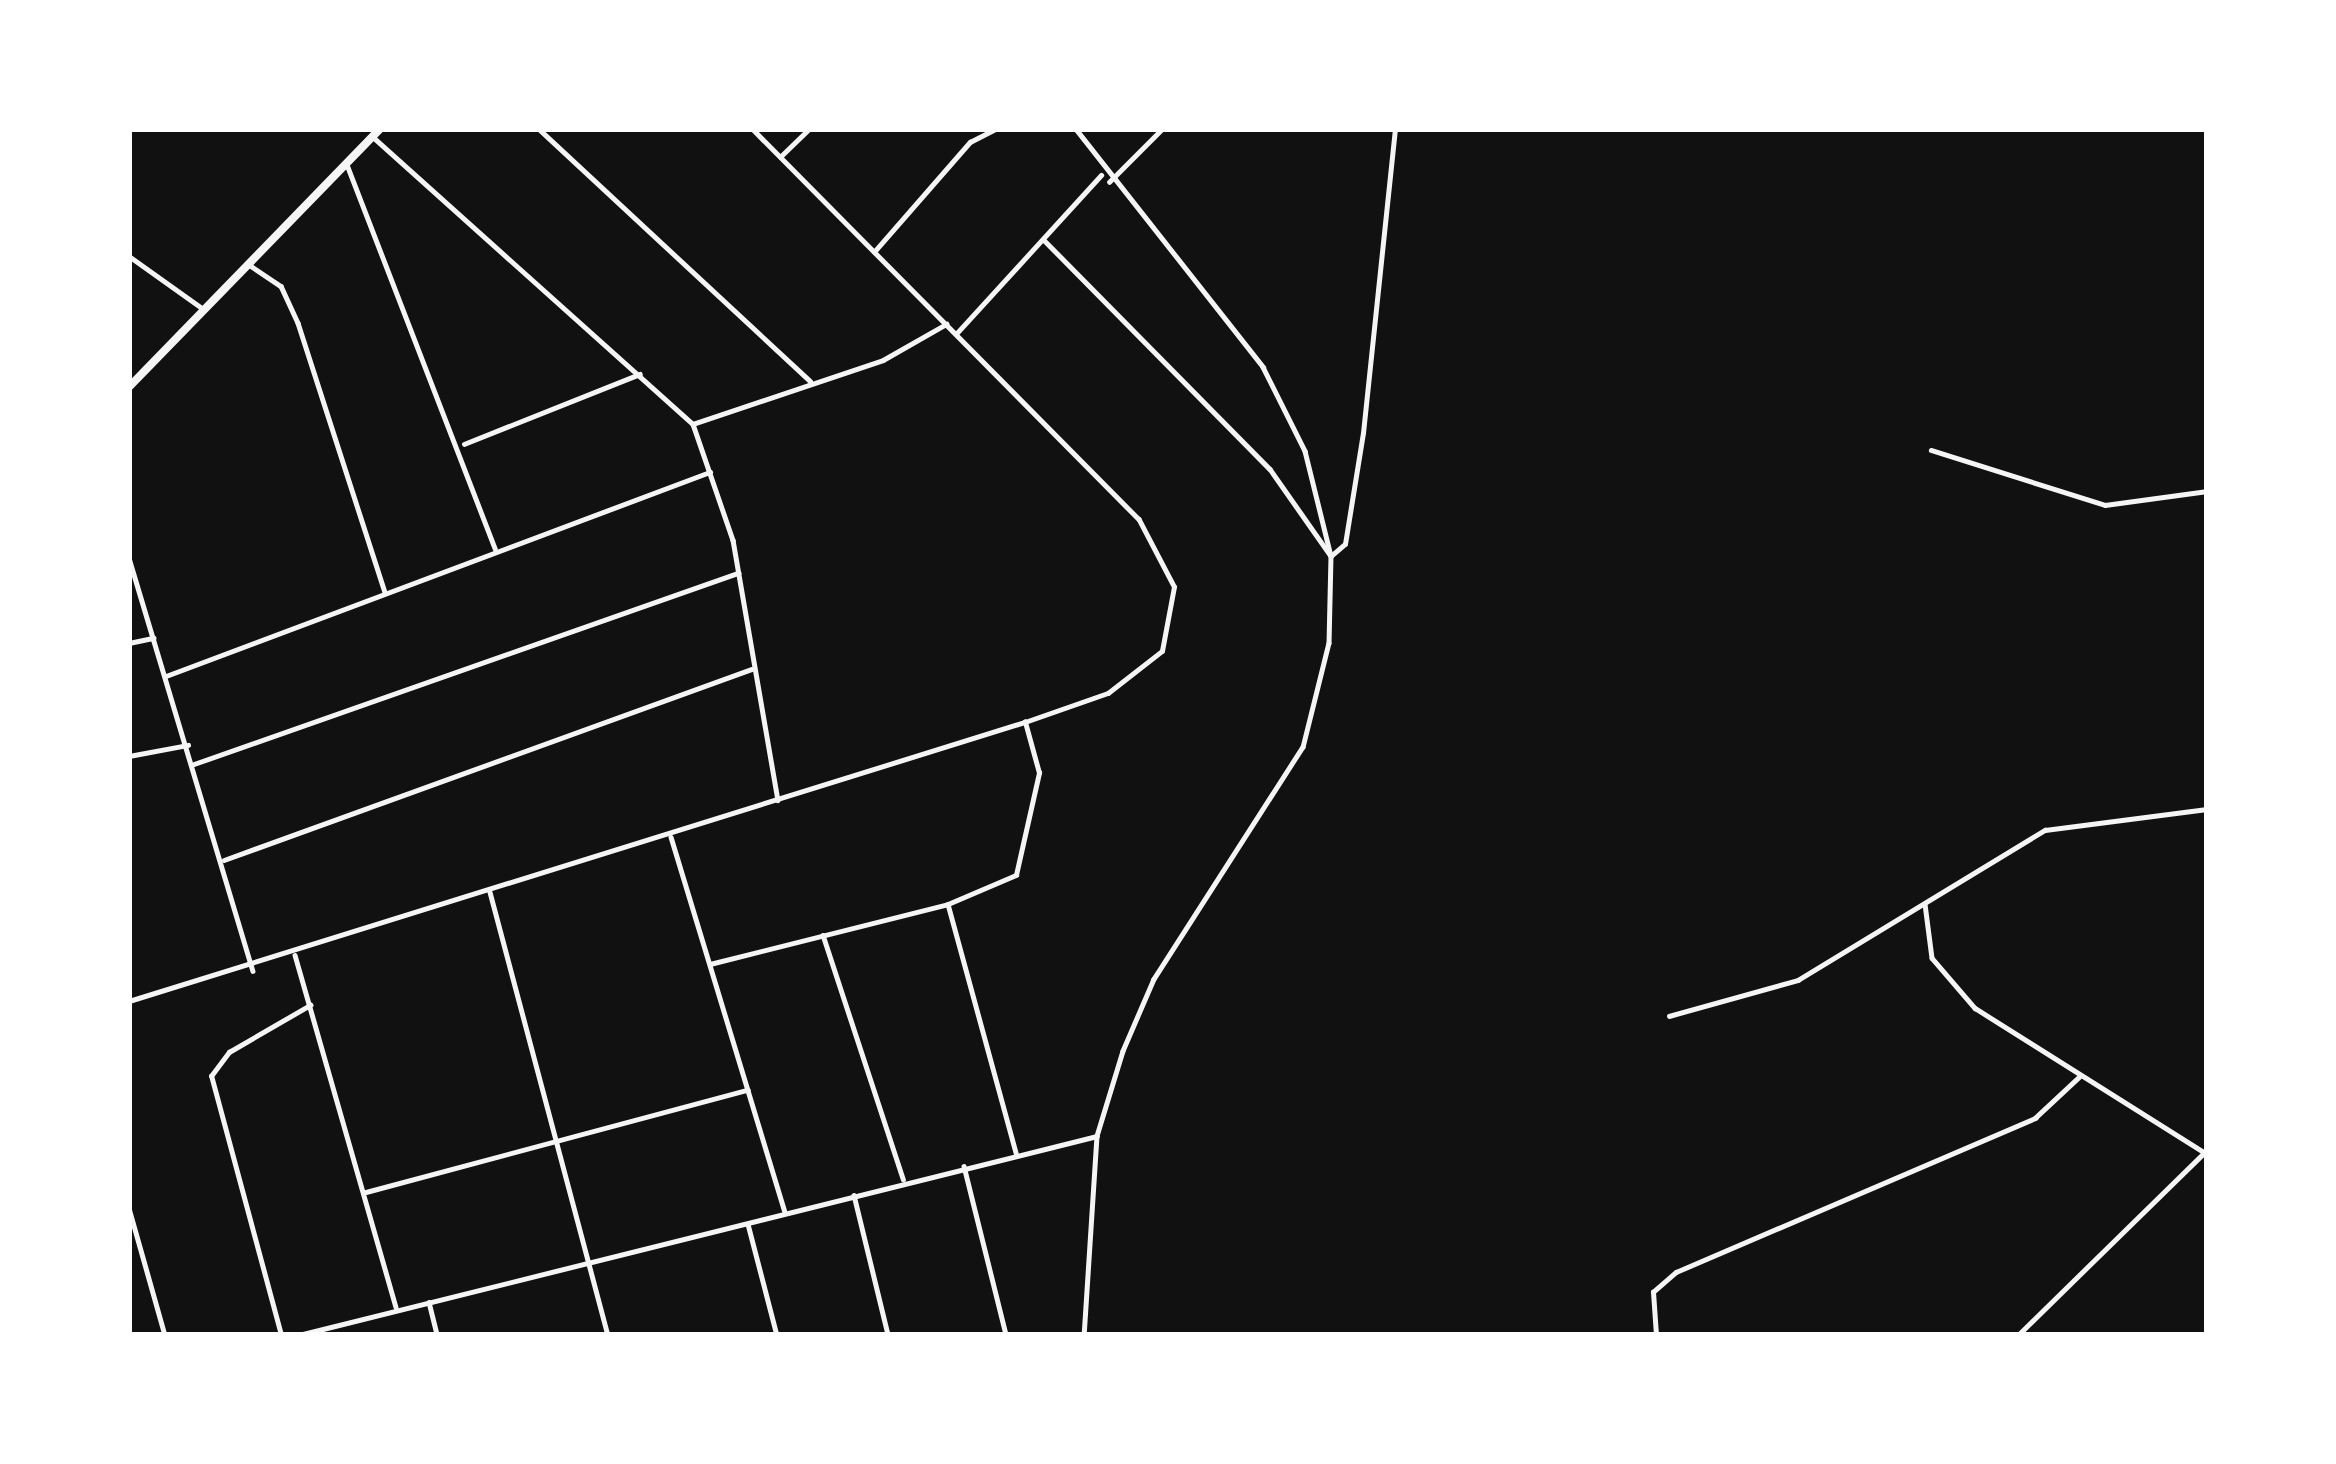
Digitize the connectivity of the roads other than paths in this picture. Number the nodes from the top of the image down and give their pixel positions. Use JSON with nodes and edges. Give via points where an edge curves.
{"nodes":[{"id":1,"x":539,"y":129,"type":"edge"},
{"id":2,"x":752,"y":129,"type":"edge"},
{"id":3,"x":809,"y":129,"type":"edge"},
{"id":4,"x":995,"y":129,"type":"edge"},
{"id":5,"x":1076,"y":129,"type":"edge"},
{"id":6,"x":1162,"y":129,"type":"edge"},
{"id":7,"x":1395,"y":129,"type":"edge"},
{"id":8,"x":376,"y":133,"type":"edge"},
{"id":9,"x":780,"y":157,"type":"junction"},
{"id":10,"x":346,"y":162,"type":"junction"},
{"id":11,"x":1101,"y":175,"type":"junction"},
{"id":12,"x":1109,"y":182,"type":"junction"},
{"id":13,"x":1045,"y":241,"type":"junction"},
{"id":14,"x":874,"y":252,"type":"junction"},
{"id":15,"x":129,"y":256,"type":"edge"},
{"id":16,"x":250,"y":266,"type":"junction"},
{"id":17,"x":207,"y":312,"type":"junction"},
{"id":18,"x":946,"y":324,"type":"junction"},
{"id":19,"x":956,"y":334,"type":"junction"},
{"id":20,"x":640,"y":374,"type":"junction"},
{"id":21,"x":810,"y":381,"type":"junction"},
{"id":22,"x":129,"y":387,"type":"edge"},
{"id":23,"x":693,"y":424,"type":"junction"},
{"id":24,"x":464,"y":444,"type":"junction"},
{"id":25,"x":1930,"y":451,"type":"dead end"},
{"id":26,"x":710,"y":472,"type":"junction"},
{"id":27,"x":2207,"y":491,"type":"edge"},
{"id":28,"x":495,"y":548,"type":"junction"},
{"id":29,"x":1331,"y":556,"type":"junction"},
{"id":30,"x":129,"y":559,"type":"edge"},
{"id":31,"x":738,"y":572,"type":"junction"},
{"id":32,"x":385,"y":594,"type":"junction"},
{"id":33,"x":154,"y":638,"type":"junction"},
{"id":34,"x":129,"y":643,"type":"edge"},
{"id":35,"x":752,"y":669,"type":"junction"},
{"id":36,"x":166,"y":676,"type":"junction"},
{"id":37,"x":1025,"y":722,"type":"junction"},
{"id":38,"x":188,"y":746,"type":"junction"},
{"id":39,"x":129,"y":756,"type":"edge"},
{"id":40,"x":194,"y":764,"type":"junction"},
{"id":41,"x":778,"y":801,"type":"junction"},
{"id":42,"x":2207,"y":808,"type":"edge"},
{"id":43,"x":671,"y":837,"type":"junction"},
{"id":44,"x":224,"y":860,"type":"junction"},
{"id":45,"x":490,"y":892,"type":"junction"},
{"id":46,"x":948,"y":904,"type":"junction"},
{"id":47,"x":1925,"y":904,"type":"junction"},
{"id":48,"x":823,"y":935,"type":"junction"},
{"id":49,"x":295,"y":956,"type":"junction"},
{"id":50,"x":710,"y":964,"type":"junction"},
{"id":51,"x":253,"y":970,"type":"junction"},
{"id":52,"x":129,"y":1001,"type":"edge"},
{"id":53,"x":310,"y":1005,"type":"junction"},
{"id":54,"x":1669,"y":1016,"type":"dead end"},
{"id":55,"x":2079,"y":1077,"type":"junction"},
{"id":56,"x":748,"y":1090,"type":"junction"},
{"id":57,"x":1097,"y":1136,"type":"junction"},
{"id":58,"x":556,"y":1142,"type":"junction"},
{"id":59,"x":2206,"y":1151,"type":"edge"},
{"id":60,"x":1016,"y":1154,"type":"junction"},
{"id":61,"x":964,"y":1166,"type":"junction"},
{"id":62,"x":903,"y":1179,"type":"junction"},
{"id":63,"x":366,"y":1192,"type":"junction"},
{"id":64,"x":854,"y":1193,"type":"junction"},
{"id":65,"x":129,"y":1208,"type":"edge"},
{"id":66,"x":785,"y":1212,"type":"junction"},
{"id":67,"x":748,"y":1222,"type":"junction"},
{"id":68,"x":590,"y":1262,"type":"junction"},
{"id":69,"x":429,"y":1302,"type":"junction"},
{"id":70,"x":397,"y":1309,"type":"junction"},
{"id":71,"x":323,"y":1332,"type":"edge"},
{"id":72,"x":165,"y":1335,"type":"edge"},
{"id":73,"x":281,"y":1335,"type":"edge"},
{"id":74,"x":299,"y":1335,"type":"edge"},
{"id":75,"x":437,"y":1335,"type":"edge"},
{"id":76,"x":608,"y":1335,"type":"edge"},
{"id":77,"x":777,"y":1335,"type":"edge"},
{"id":78,"x":888,"y":1335,"type":"edge"},
{"id":79,"x":1006,"y":1335,"type":"edge"},
{"id":80,"x":1084,"y":1335,"type":"edge"},
{"id":81,"x":1656,"y":1335,"type":"edge"},
{"id":82,"x":2018,"y":1335,"type":"edge"}],
"edges":[{"from":1,"to":21,"type":"street"},
{"from":2,"to":9,"type":"street"},
{"from":3,"to":9,"type":"street"},
{"from":4,"to":14,"type":"street","via":[[970,142]]},
{"from":5,"to":11,"type":"street"},
{"from":6,"to":12,"type":"street"},
{"from":7,"to":29,"type":"street","via":[[1363,433],[1346,544]]},
{"from":8,"to":10,"type":"main road"},
{"from":8,"to":20,"type":"street"},
{"from":9,"to":14,"type":"street"},
{"from":10,"to":16,"type":"main road"},
{"from":10,"to":24,"type":"street"},
{"from":11,"to":12,"type":"street"},
{"from":11,"to":13,"type":"street"},
{"from":12,"to":29,"type":"street","via":[[1263,367],[1304,451]]},
{"from":13,"to":19,"type":"street"},
{"from":13,"to":29,"type":"street","via":[[1270,469]]},
{"from":14,"to":18,"type":"street"},
{"from":15,"to":17,"type":"street"},
{"from":16,"to":17,"type":"main road"},
{"from":16,"to":32,"type":"street","via":[[281,286],[298,323]]},
{"from":17,"to":22,"type":"main road"},
{"from":18,"to":19,"type":"street"},
{"from":18,"to":21,"type":"street","via":[[901,352]]},
{"from":19,"to":37,"type":"street","via":[[1139,520],[1174,586],[1162,651],[1141,676]]},
{"from":20,"to":23,"type":"street"},
{"from":20,"to":24,"type":"street"},
{"from":21,"to":23,"type":"street"},
{"from":23,"to":26,"type":"street"},
{"from":24,"to":28,"type":"street"},
{"from":25,"to":27,"type":"street","via":[[2105,505]]},
{"from":26,"to":28,"type":"street"},
{"from":26,"to":31,"type":"street"},
{"from":28,"to":32,"type":"street"},
{"from":29,"to":57,"type":"street","via":[[1329,643],[1303,747],[1154,979]]},
{"from":30,"to":33,"type":"street"},
{"from":31,"to":35,"type":"street"},
{"from":31,"to":40,"type":"street"},
{"from":32,"to":36,"type":"street"},
{"from":33,"to":34,"type":"street"},
{"from":33,"to":36,"type":"street"},
{"from":35,"to":41,"type":"street"},
{"from":35,"to":44,"type":"street"},
{"from":36,"to":38,"type":"street"},
{"from":37,"to":41,"type":"street"},
{"from":37,"to":46,"type":"street","via":[[1039,772],[1016,875]]},
{"from":38,"to":39,"type":"street"},
{"from":38,"to":40,"type":"street"},
{"from":40,"to":44,"type":"street"},
{"from":41,"to":43,"type":"street"},
{"from":42,"to":47,"type":"street","via":[[2045,830]]},
{"from":43,"to":45,"type":"street"},
{"from":43,"to":50,"type":"street"},
{"from":44,"to":51,"type":"street"},
{"from":45,"to":49,"type":"street"},
{"from":45,"to":58,"type":"street"},
{"from":46,"to":48,"type":"street"},
{"from":46,"to":60,"type":"street"},
{"from":47,"to":54,"type":"street","via":[[1798,980]]},
{"from":47,"to":55,"type":"street","via":[[1932,958],[1951,982]]},
{"from":48,"to":50,"type":"street"},
{"from":48,"to":62,"type":"street"},
{"from":49,"to":51,"type":"street"},
{"from":49,"to":53,"type":"street"},
{"from":50,"to":56,"type":"street"},
{"from":51,"to":52,"type":"street"},
{"from":53,"to":63,"type":"street"},
{"from":53,"to":73,"type":"street","via":[[229,1052],[211,1076]]},
{"from":55,"to":59,"type":"street"},
{"from":55,"to":81,"type":"street","via":[[2035,1118],[1676,1272],[1653,1292]]},
{"from":56,"to":58,"type":"street"},
{"from":56,"to":66,"type":"street"},
{"from":57,"to":60,"type":"street"},
{"from":57,"to":80,"type":"street"},
{"from":58,"to":63,"type":"street"},
{"from":58,"to":68,"type":"street"},
{"from":59,"to":82,"type":"street"},
{"from":60,"to":61,"type":"street"},
{"from":61,"to":62,"type":"street"},
{"from":61,"to":79,"type":"street"},
{"from":62,"to":64,"type":"street"},
{"from":63,"to":70,"type":"street"},
{"from":64,"to":66,"type":"street"},
{"from":64,"to":78,"type":"street"},
{"from":65,"to":72,"type":"street"},
{"from":66,"to":67,"type":"street"},
{"from":67,"to":68,"type":"street"},
{"from":67,"to":77,"type":"street"},
{"from":68,"to":69,"type":"street"},
{"from":68,"to":76,"type":"street"},
{"from":69,"to":70,"type":"street"},
{"from":69,"to":75,"type":"street"},
{"from":70,"to":71,"type":"street"},
{"from":71,"to":74,"type":"street"}]}
